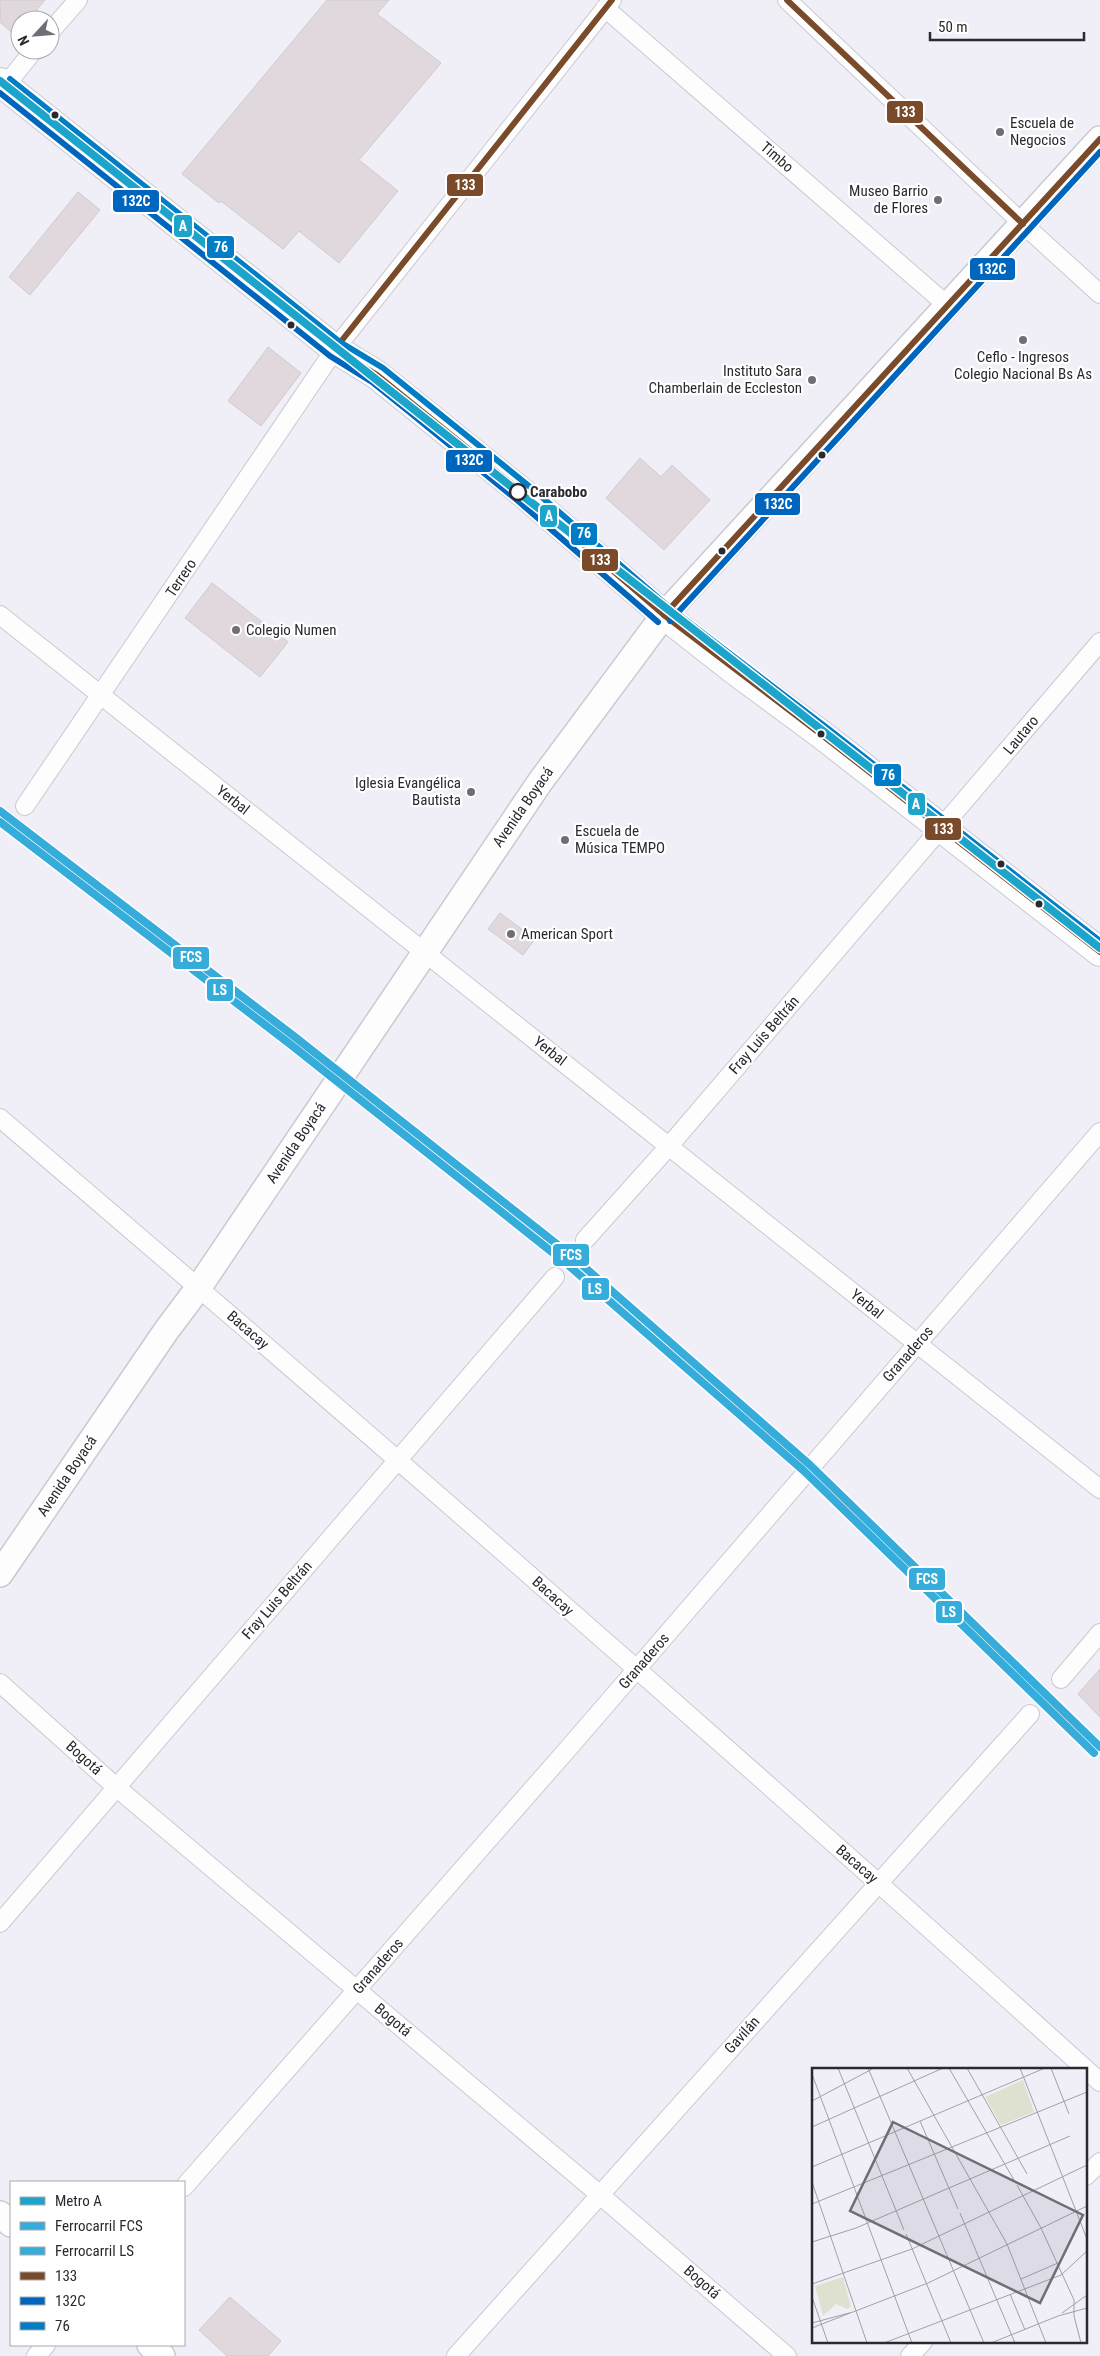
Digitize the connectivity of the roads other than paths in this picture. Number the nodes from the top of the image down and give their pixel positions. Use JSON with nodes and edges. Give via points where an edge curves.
{"nodes":[{"id":1,"x":78,"y":0,"type":"edge"},
{"id":2,"x":786,"y":0,"type":"edge"},
{"id":3,"x":609,"y":4,"type":"edge"},
{"id":4,"x":60,"y":21,"type":"edge"},
{"id":5,"x":25,"y":60,"type":"edge"},
{"id":6,"x":2,"y":86,"type":"edge"},
{"id":7,"x":1100,"y":140,"type":"edge"},
{"id":8,"x":1023,"y":224,"type":"junction"},
{"id":9,"x":1100,"y":294,"type":"edge"},
{"id":10,"x":948,"y":306,"type":"junction"},
{"id":11,"x":335,"y":349,"type":"junction"},
{"id":12,"x":664,"y":614,"type":"junction"},
{"id":13,"x":0,"y":615,"type":"edge"},
{"id":14,"x":1100,"y":642,"type":"edge"},
{"id":15,"x":102,"y":696,"type":"junction"},
{"id":16,"x":25,"y":806,"type":"dead end"},
{"id":17,"x":941,"y":828,"type":"junction"},
{"id":18,"x":424,"y":952,"type":"junction"},
{"id":19,"x":1100,"y":952,"type":"edge"},
{"id":20,"x":0,"y":1118,"type":"edge"},
{"id":21,"x":1100,"y":1132,"type":"edge"},
{"id":22,"x":670,"y":1145,"type":"junction"},
{"id":23,"x":584,"y":1240,"type":"dead end"},
{"id":24,"x":554,"y":1277,"type":"dead end"},
{"id":25,"x":199,"y":1287,"type":"junction"},
{"id":26,"x":917,"y":1344,"type":"junction"},
{"id":27,"x":398,"y":1459,"type":"junction"},
{"id":28,"x":1100,"y":1488,"type":"edge"},
{"id":29,"x":0,"y":1574,"type":"edge"},
{"id":30,"x":1100,"y":1633,"type":"edge"},
{"id":31,"x":636,"y":1670,"type":"junction"},
{"id":32,"x":1061,"y":1679,"type":"dead end"},
{"id":33,"x":0,"y":1683,"type":"edge"},
{"id":34,"x":1030,"y":1714,"type":"dead end"},
{"id":35,"x":116,"y":1787,"type":"junction"},
{"id":36,"x":879,"y":1882,"type":"junction"},
{"id":37,"x":0,"y":1923,"type":"edge"},
{"id":38,"x":358,"y":1990,"type":"junction"},
{"id":39,"x":1085,"y":2068,"type":"edge"},
{"id":40,"x":1088,"y":2071,"type":"edge"},
{"id":41,"x":1100,"y":2082,"type":"edge"},
{"id":42,"x":1100,"y":2162,"type":"edge"},
{"id":43,"x":1088,"y":2174,"type":"edge"},
{"id":44,"x":185,"y":2186,"type":"edge"},
{"id":45,"x":599,"y":2194,"type":"junction"},
{"id":46,"x":0,"y":2214,"type":"edge"},
{"id":47,"x":10,"y":2223,"type":"edge"},
{"id":48,"x":922,"y":2344,"type":"edge"},
{"id":49,"x":45,"y":2346,"type":"edge"},
{"id":50,"x":151,"y":2346,"type":"edge"},
{"id":51,"x":36,"y":2356,"type":"edge"},
{"id":52,"x":162,"y":2356,"type":"edge"},
{"id":53,"x":456,"y":2356,"type":"edge"},
{"id":54,"x":787,"y":2356,"type":"edge"},
{"id":55,"x":910,"y":2356,"type":"edge"}],
"edges":[{"from":1,"to":4,"type":"street"},
{"from":2,"to":8,"type":"street"},
{"from":3,"to":10,"type":"street","name":"Timbo"},
{"from":3,"to":11,"type":"street","name":"Terrero"},
{"from":5,"to":6,"type":"street"},
{"from":6,"to":11,"type":"main road"},
{"from":7,"to":8,"type":"main road","name":"Avenida Boyacá"},
{"from":8,"to":9,"type":"street"},
{"from":8,"to":10,"type":"main road","name":"Avenida Boyacá"},
{"from":10,"to":12,"type":"main road","name":"Avenida Boyacá"},
{"from":11,"to":12,"type":"main road","via":[[377,375],[523,493]]},
{"from":11,"to":15,"type":"street","name":"Terrero"},
{"from":12,"to":17,"type":"main road"},
{"from":12,"to":18,"type":"main road","name":"Avenida Boyacá","via":[[540,782]]},
{"from":13,"to":15,"type":"street","name":"Yerbal"},
{"from":14,"to":17,"type":"street","name":"Lautaro"},
{"from":15,"to":16,"type":"street","name":"Terrero"},
{"from":15,"to":18,"type":"street","name":"Yerbal"},
{"from":17,"to":19,"type":"main road"},
{"from":17,"to":22,"type":"street","name":"Fray Luis Beltrán"},
{"from":18,"to":22,"type":"street","name":"Yerbal"},
{"from":18,"to":25,"type":"main road","name":"Avenida Boyacá"},
{"from":20,"to":25,"type":"street","name":"Bacacay"},
{"from":21,"to":26,"type":"street","name":"Granaderos"},
{"from":22,"to":23,"type":"street","name":"Fray Luis Beltrán"},
{"from":22,"to":26,"type":"street","name":"Yerbal"},
{"from":24,"to":27,"type":"street","name":"Fray Luis Beltrán"},
{"from":25,"to":27,"type":"street","name":"Bacacay"},
{"from":25,"to":29,"type":"main road","name":"Avenida Boyacá","via":[[166,1330]]},
{"from":26,"to":28,"type":"street","name":"Yerbal"},
{"from":26,"to":31,"type":"street","name":"Granaderos"},
{"from":27,"to":31,"type":"street","name":"Bacacay"},
{"from":27,"to":35,"type":"street","name":"Fray Luis Beltrán"},
{"from":30,"to":32,"type":"street"},
{"from":31,"to":36,"type":"street","name":"Bacacay"},
{"from":31,"to":38,"type":"street","name":"Granaderos"},
{"from":33,"to":35,"type":"street","name":"Bogotá"},
{"from":34,"to":36,"type":"street","name":"Gavilán"},
{"from":35,"to":37,"type":"street","name":"Fray Luis Beltrán"},
{"from":35,"to":38,"type":"street","name":"Bogotá"},
{"from":36,"to":39,"type":"street","name":"Bacacay"},
{"from":36,"to":45,"type":"street","name":"Gavilán"},
{"from":38,"to":44,"type":"street","name":"Granaderos"},
{"from":38,"to":45,"type":"street","name":"Bogotá"},
{"from":40,"to":41,"type":"street","name":"Bacacay"},
{"from":42,"to":43,"type":"street"},
{"from":45,"to":53,"type":"street","name":"Gavilán"},
{"from":45,"to":54,"type":"street","name":"Bogotá"},
{"from":46,"to":47,"type":"main road"},
{"from":48,"to":55,"type":"street"},
{"from":49,"to":51,"type":"street"},
{"from":50,"to":52,"type":"main road"}]}
